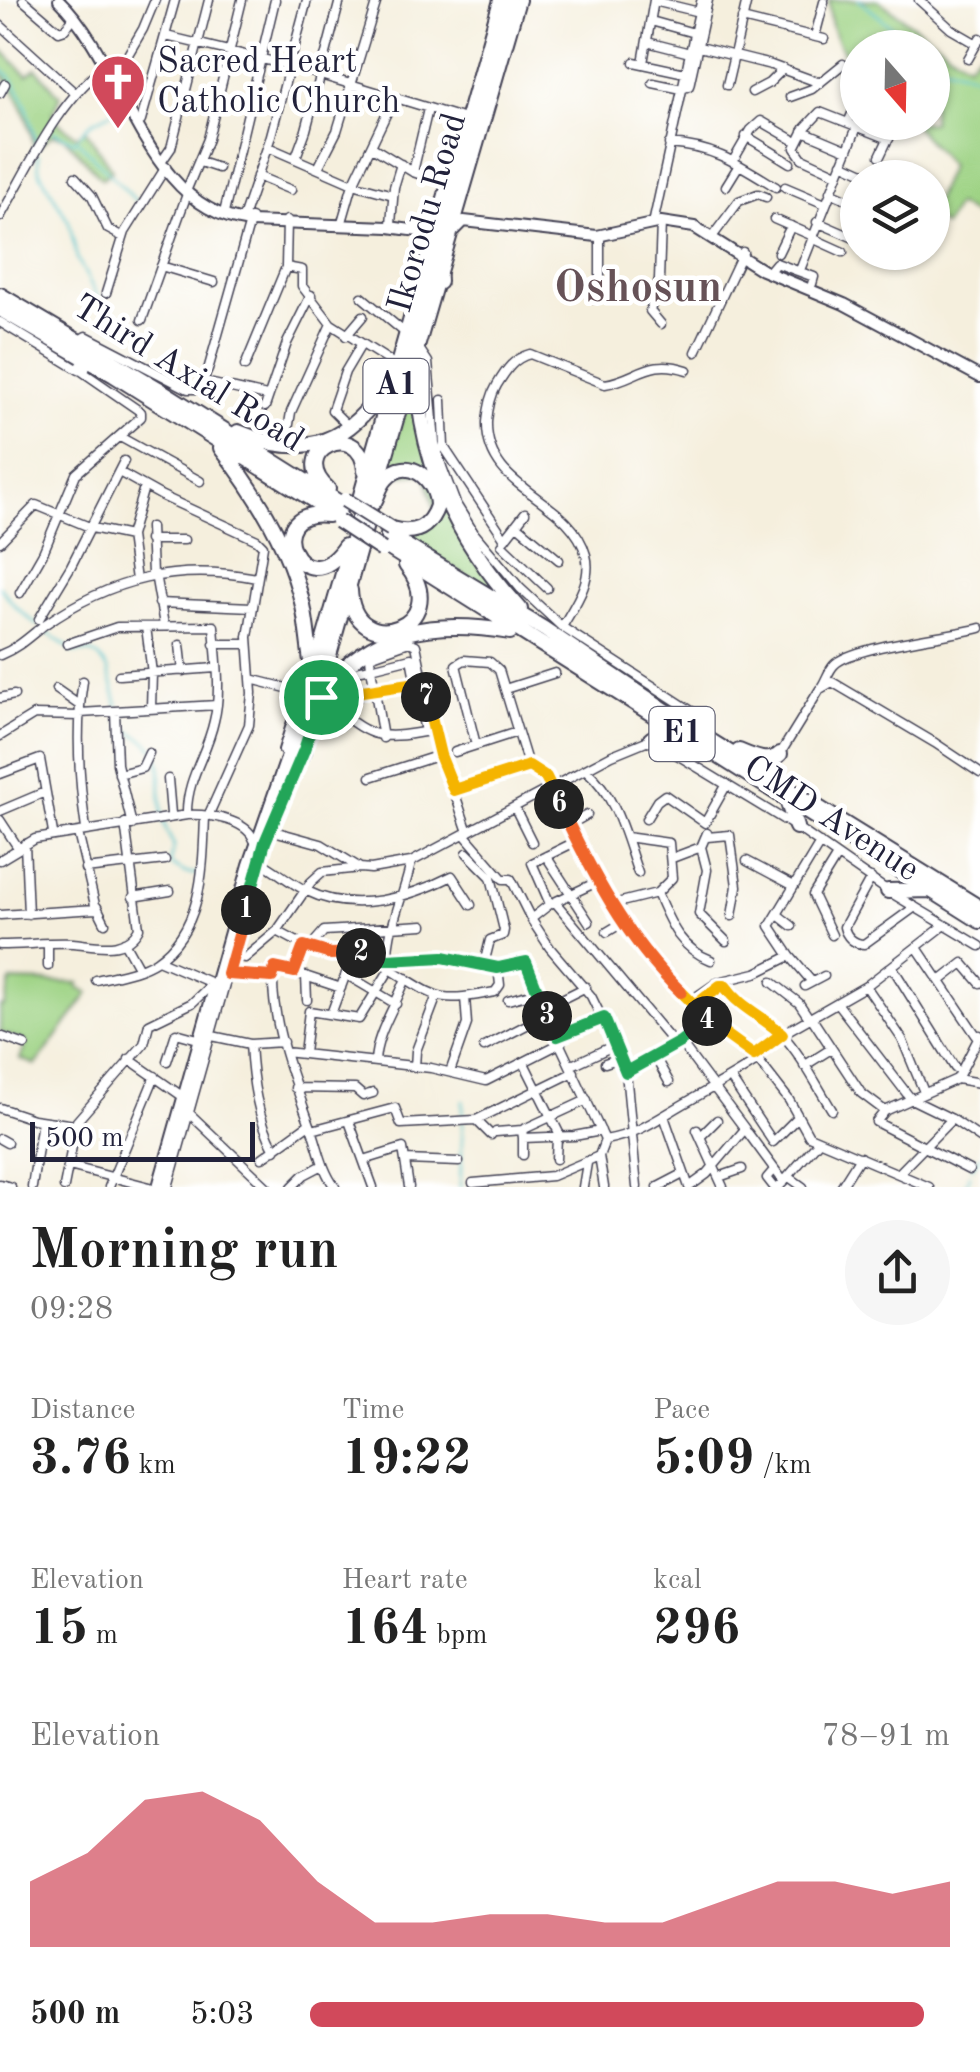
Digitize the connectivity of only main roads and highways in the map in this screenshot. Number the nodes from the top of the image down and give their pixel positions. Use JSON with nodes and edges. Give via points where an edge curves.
{"nodes":[{"id":1,"x":62,"y":0,"type":"edge"},
{"id":2,"x":499,"y":0,"type":"edge"},
{"id":3,"x":514,"y":0,"type":"edge"},
{"id":4,"x":109,"y":69,"type":"junction"},
{"id":5,"x":164,"y":162,"type":"junction"},
{"id":6,"x":188,"y":192,"type":"junction"},
{"id":7,"x":461,"y":207,"type":"junction"},
{"id":8,"x":247,"y":220,"type":"junction"},
{"id":9,"x":287,"y":222,"type":"junction"},
{"id":10,"x":656,"y":222,"type":"junction"},
{"id":11,"x":434,"y":230,"type":"junction"},
{"id":12,"x":452,"y":235,"type":"junction"},
{"id":13,"x":742,"y":254,"type":"junction"},
{"id":14,"x":434,"y":262,"type":"junction"},
{"id":15,"x":420,"y":278,"type":"junction"},
{"id":16,"x":806,"y":280,"type":"junction"},
{"id":17,"x":439,"y":282,"type":"junction"},
{"id":18,"x":0,"y":295,"type":"edge"},
{"id":19,"x":0,"y":309,"type":"edge"},
{"id":20,"x":419,"y":355,"type":"junction"},
{"id":21,"x":82,"y":364,"type":"junction"},
{"id":22,"x":980,"y":374,"type":"edge"},
{"id":23,"x":390,"y":381,"type":"junction"},
{"id":24,"x":195,"y":412,"type":"junction"},
{"id":25,"x":224,"y":426,"type":"junction"},
{"id":26,"x":200,"y":430,"type":"junction"},
{"id":27,"x":220,"y":448,"type":"junction"},
{"id":28,"x":365,"y":470,"type":"junction"},
{"id":29,"x":328,"y":490,"type":"junction"},
{"id":30,"x":374,"y":502,"type":"junction"},
{"id":31,"x":339,"y":512,"type":"junction"},
{"id":32,"x":386,"y":540,"type":"junction"},
{"id":33,"x":345,"y":546,"type":"junction"},
{"id":34,"x":406,"y":565,"type":"junction"},
{"id":35,"x":350,"y":590,"type":"junction"},
{"id":36,"x":521,"y":609,"type":"junction"},
{"id":37,"x":544,"y":629,"type":"junction"},
{"id":38,"x":510,"y":632,"type":"junction"},
{"id":39,"x":531,"y":640,"type":"junction"},
{"id":40,"x":311,"y":660,"type":"junction"},
{"id":41,"x":324,"y":698,"type":"junction"},
{"id":42,"x":662,"y":721,"type":"junction"},
{"id":43,"x":652,"y":739,"type":"road end"},
{"id":44,"x":709,"y":740,"type":"junction"},
{"id":45,"x":284,"y":750,"type":"joint"},
{"id":46,"x":304,"y":750,"type":"joint"},
{"id":47,"x":286,"y":773,"type":"junction"},
{"id":48,"x":788,"y":802,"type":"junction"},
{"id":49,"x":812,"y":802,"type":"junction"},
{"id":50,"x":831,"y":815,"type":"junction"},
{"id":51,"x":796,"y":827,"type":"road end"},
{"id":52,"x":870,"y":846,"type":"junction"},
{"id":53,"x":888,"y":890,"type":"road end"},
{"id":54,"x":934,"y":892,"type":"junction"},
{"id":55,"x":980,"y":907,"type":"edge"},
{"id":56,"x":980,"y":921,"type":"edge"},
{"id":57,"x":160,"y":1187,"type":"edge"}],
"edges":[{"from":1,"to":4,"type":"main road"},
{"from":1,"to":4,"type":"main road"},
{"from":2,"to":11,"type":"main road","name":"Ikorodu Road"},
{"from":3,"to":7,"type":"main road","name":"Ikorodu Road"},
{"from":3,"to":14,"type":"highway","name":"Ikorodu Road","number":"A1"},
{"from":4,"to":5,"type":"main road"},
{"from":4,"to":5,"type":"main road"},
{"from":5,"to":6,"type":"main road"},
{"from":6,"to":8,"type":"main road"},
{"from":6,"to":8,"type":"main road","via":[[214,212]]},
{"from":7,"to":10,"type":"main road","via":[[470,217],[583,229]]},
{"from":7,"to":12,"type":"main road","name":"Ikorodu Road"},
{"from":8,"to":9,"type":"main road"},
{"from":9,"to":11,"type":"main road"},
{"from":9,"to":11,"type":"main road"},
{"from":10,"to":12,"type":"main road","via":[[600,235],[468,222]]},
{"from":10,"to":13,"type":"main road","via":[[707,232]]},
{"from":10,"to":13,"type":"main road","via":[[683,219],[715,232]]},
{"from":11,"to":15,"type":"main road","name":"Ikorodu Road"},
{"from":12,"to":17,"type":"main road","name":"Ikorodu Road"},
{"from":13,"to":16,"type":"main road"},
{"from":13,"to":16,"type":"main road","via":[[762,270]]},
{"from":14,"to":15,"type":"highway"},
{"from":14,"to":17,"type":"highway"},
{"from":14,"to":47,"type":"highway","name":"Ikorodu Road","number":"A1"},
{"from":15,"to":23,"type":"main road","name":"Ikorodu Road"},
{"from":16,"to":22,"type":"main road"},
{"from":17,"to":20,"type":"main road","name":"Ikorodu Road"},
{"from":18,"to":21,"type":"highway","name":"Third Axial Road"},
{"from":19,"to":21,"type":"highway","name":"Third Axial Road"},
{"from":20,"to":30,"type":"main road","name":"Ikorodu Road"},
{"from":20,"to":36,"type":"highway","via":[[420,424],[442,486],[478,556]]},
{"from":21,"to":24,"type":"highway","name":"Third Axial Road"},
{"from":21,"to":26,"type":"highway","name":"Third Axial Road"},
{"from":23,"to":25,"type":"highway","via":[[351,428],[318,442],[283,444]]},
{"from":23,"to":28,"type":"main road","name":"Ikorodu Road"},
{"from":24,"to":25,"type":"highway"},
{"from":24,"to":31,"type":"highway","name":"Third Axial Road"},
{"from":25,"to":29,"type":"highway"},
{"from":26,"to":27,"type":"highway"},
{"from":26,"to":31,"type":"highway","name":"Third Axial Road"},
{"from":27,"to":31,"type":"highway"},
{"from":27,"to":40,"type":"highway","via":[[280,540],[302,600]]},
{"from":28,"to":29,"type":"highway","via":[[356,448],[328,445],[315,468]]},
{"from":28,"to":33,"type":"main road","name":"Ikorodu Road"},
{"from":29,"to":31,"type":"highway"},
{"from":30,"to":32,"type":"highway","via":[[395,472],[417,472],[433,486],[437,506],[426,526]]},
{"from":30,"to":35,"type":"main road","name":"Ikorodu Road"},
{"from":31,"to":32,"type":"highway","bridge":true},
{"from":31,"to":33,"type":"highway","via":[[305,516],[292,526],[290,541],[308,566],[334,561]]},
{"from":32,"to":34,"type":"highway"},
{"from":32,"to":36,"type":"highway"},
{"from":32,"to":37,"type":"highway","number":"E1"},
{"from":32,"to":39,"type":"highway","number":"E1"},
{"from":33,"to":40,"type":"main road","name":"Ikorodu Road"},
{"from":34,"to":35,"type":"highway","via":[[421,599],[404,626],[369,628],[354,610]]},
{"from":34,"to":38,"type":"highway"},
{"from":35,"to":41,"type":"main road","name":"Ikorodu Road"},
{"from":36,"to":37,"type":"highway"},
{"from":37,"to":44,"type":"highway","number":"E1","via":[[699,722]]},
{"from":38,"to":39,"type":"highway"},
{"from":38,"to":41,"type":"highway","via":[[431,627],[340,670]]},
{"from":39,"to":42,"type":"highway","number":"E1"},
{"from":40,"to":45,"type":"main road","name":"Ikorodu Road"},
{"from":41,"to":46,"type":"main road","name":"Ikorodu Road"},
{"from":42,"to":43,"type":"highway","via":[[666,730]]},
{"from":42,"to":48,"type":"highway","number":"E1"},
{"from":44,"to":49,"type":"highway","number":"E1"},
{"from":44,"to":49,"type":"highway","via":[[765,759],[781,756],[786,777]]},
{"from":45,"to":47,"type":"highway"},
{"from":46,"to":47,"type":"highway"},
{"from":47,"to":57,"type":"highway","name":"Ikorodu Road","number":"A1"},
{"from":47,"to":57,"type":"highway","name":"Ikorodu Road","number":"A1","via":[[262,828]]},
{"from":48,"to":51,"type":"highway"},
{"from":48,"to":52,"type":"highway","number":"E1"},
{"from":49,"to":50,"type":"highway","number":"E1"},
{"from":50,"to":52,"type":"highway","number":"E1"},
{"from":50,"to":55,"type":"highway","via":[[882,838]]},
{"from":52,"to":54,"type":"highway","number":"E1"},
{"from":52,"to":55,"type":"highway","number":"E1"},
{"from":53,"to":54,"type":"highway","via":[[906,903]]},
{"from":54,"to":56,"type":"highway","number":"E1"}]}
